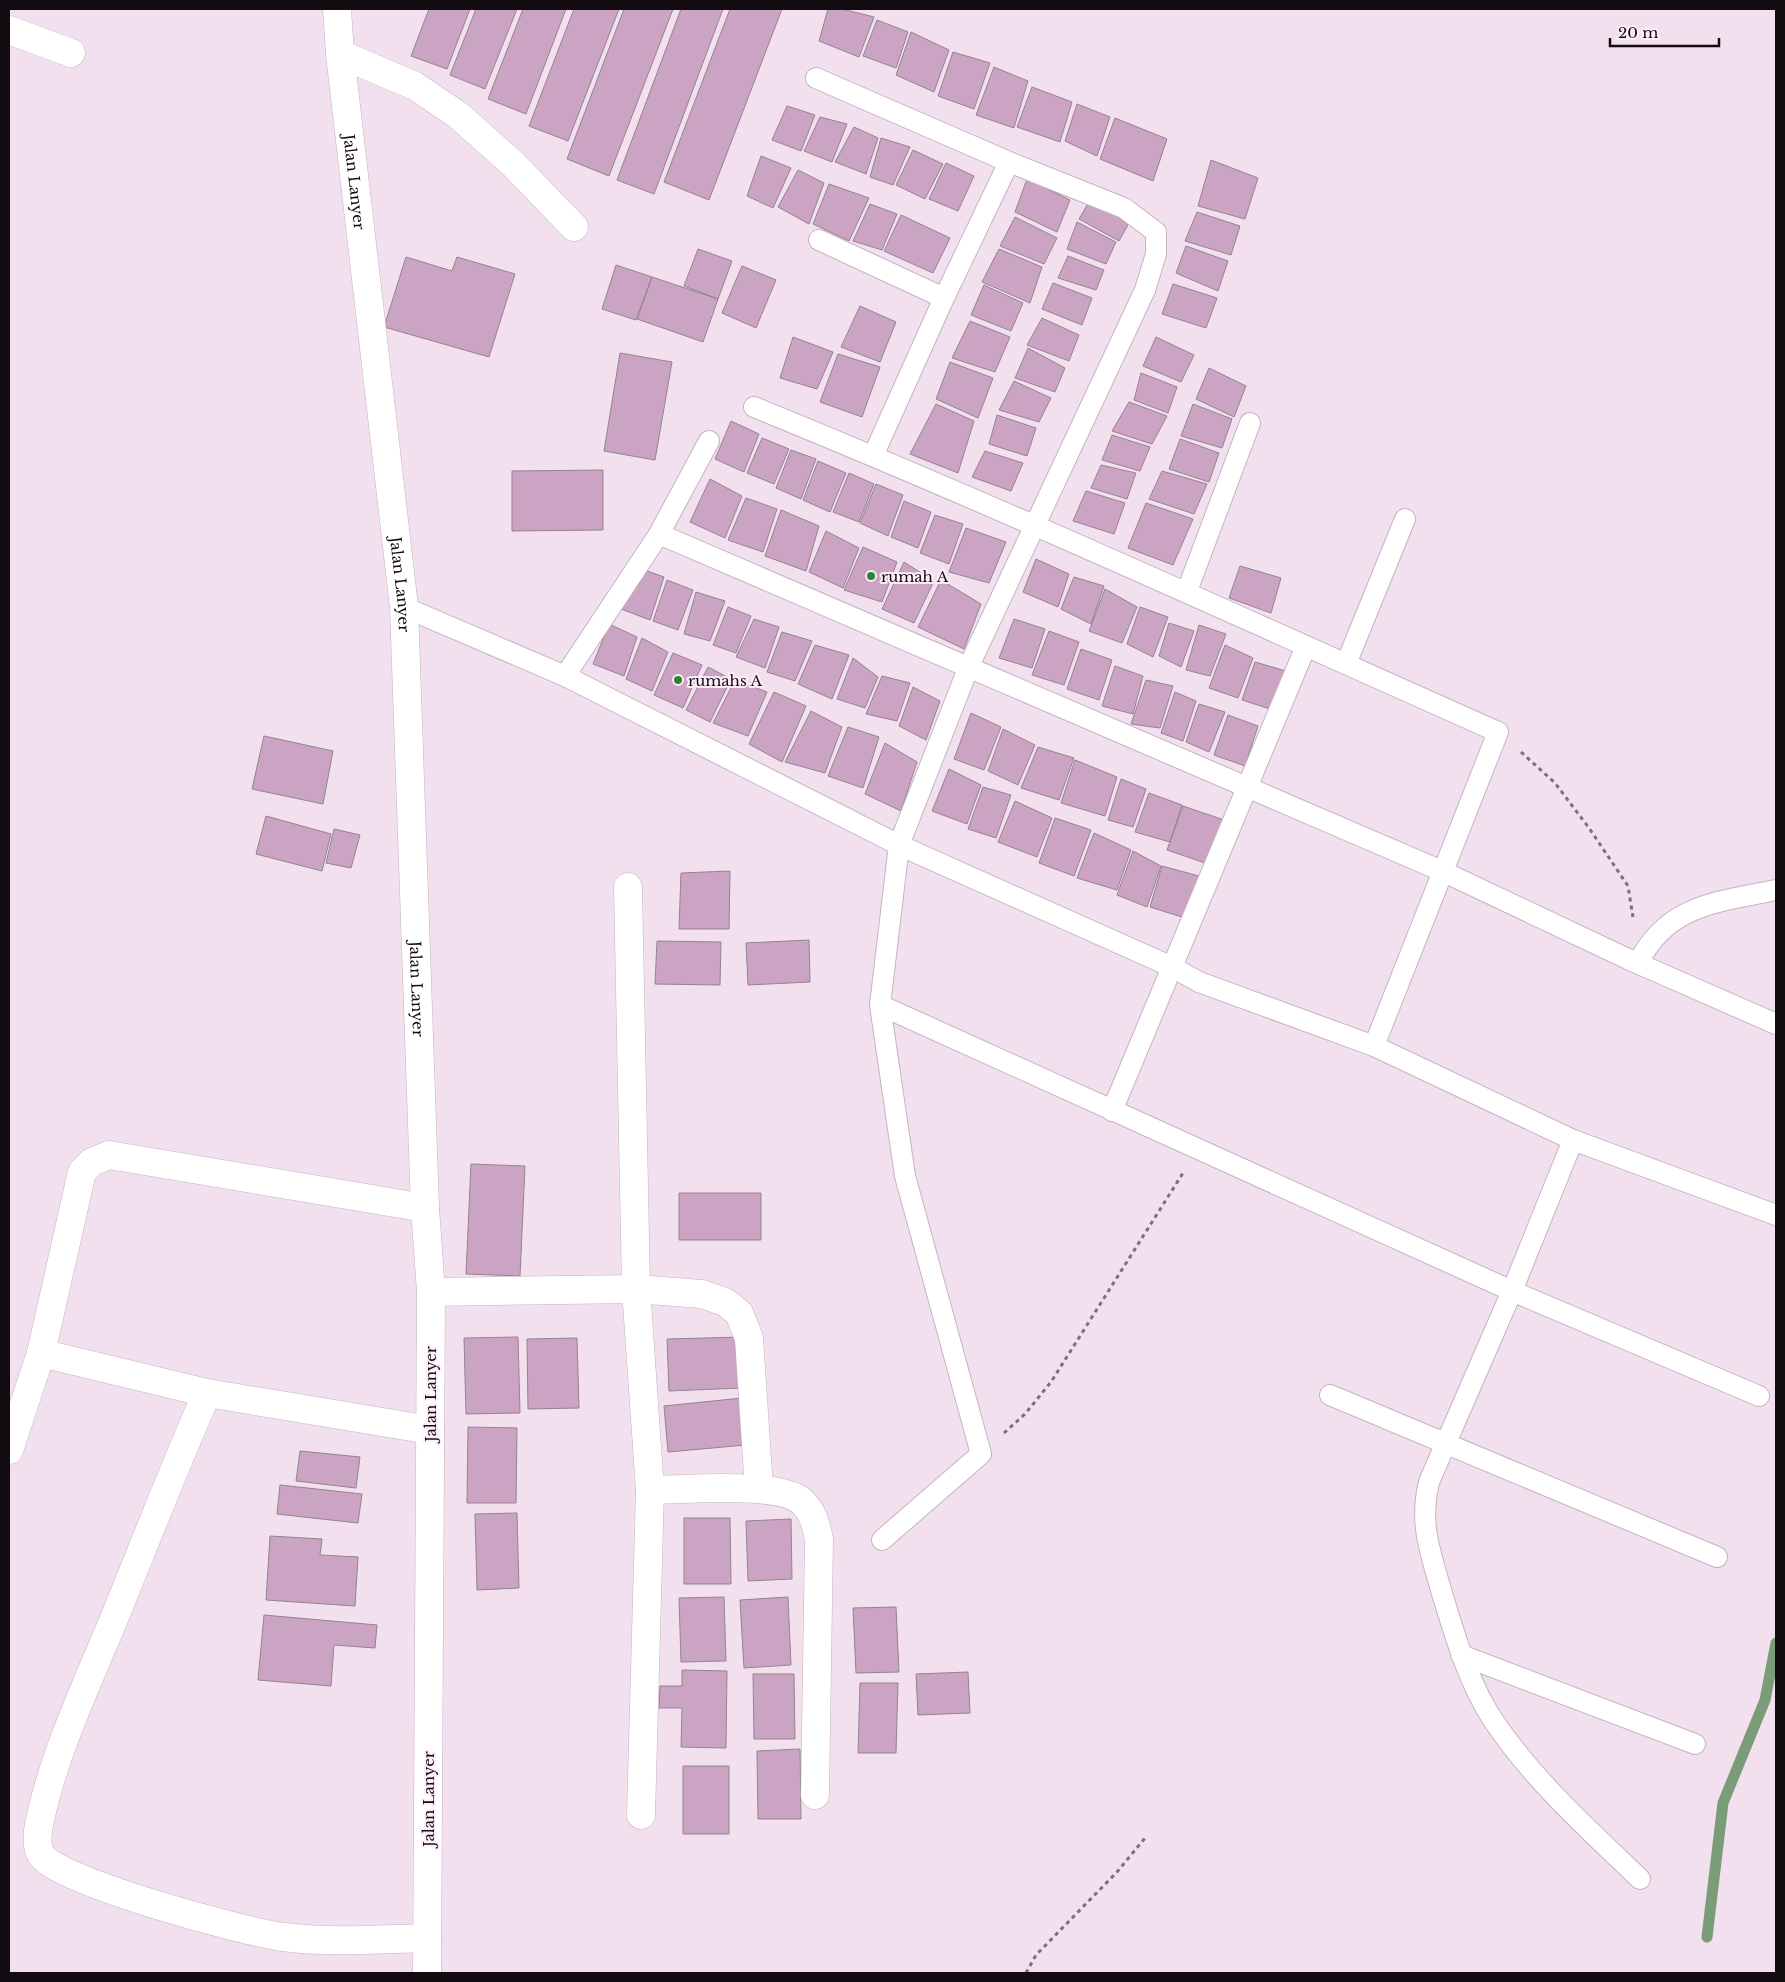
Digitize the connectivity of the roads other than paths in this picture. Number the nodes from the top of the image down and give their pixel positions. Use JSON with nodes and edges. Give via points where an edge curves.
{"nodes":[{"id":1,"x":337,"y":9,"type":"edge"},
{"id":2,"x":9,"y":30,"type":"edge"},
{"id":3,"x":71,"y":53,"type":"dead end"},
{"id":4,"x":340,"y":54,"type":"junction"},
{"id":5,"x":816,"y":78,"type":"dead end"},
{"id":6,"x":1009,"y":162,"type":"junction"},
{"id":7,"x":574,"y":227,"type":"dead end"},
{"id":8,"x":819,"y":240,"type":"dead end"},
{"id":9,"x":944,"y":298,"type":"junction"},
{"id":10,"x":754,"y":407,"type":"dead end"},
{"id":11,"x":1250,"y":423,"type":"dead end"},
{"id":12,"x":709,"y":441,"type":"dead end"},
{"id":13,"x":873,"y":456,"type":"junction"},
{"id":14,"x":1405,"y":519,"type":"dead end"},
{"id":15,"x":1034,"y":526,"type":"junction"},
{"id":16,"x":659,"y":534,"type":"junction"},
{"id":17,"x":1187,"y":591,"type":"junction"},
{"id":18,"x":404,"y":607,"type":"junction"},
{"id":19,"x":1306,"y":646,"type":"junction"},
{"id":20,"x":1346,"y":664,"type":"junction"},
{"id":21,"x":969,"y":666,"type":"junction"},
{"id":22,"x":564,"y":676,"type":"junction"},
{"id":23,"x":1247,"y":786,"type":"junction"},
{"id":24,"x":899,"y":845,"type":"junction"},
{"id":25,"x":1444,"y":872,"type":"junction"},
{"id":26,"x":628,"y":886,"type":"dead end"},
{"id":27,"x":1776,"y":890,"type":"edge"},
{"id":28,"x":1634,"y":962,"type":"junction"},
{"id":29,"x":1172,"y":967,"type":"junction"},
{"id":30,"x":880,"y":1005,"type":"junction"},
{"id":31,"x":1776,"y":1024,"type":"edge"},
{"id":32,"x":1374,"y":1046,"type":"junction"},
{"id":33,"x":1112,"y":1111,"type":"junction"},
{"id":34,"x":1573,"y":1140,"type":"junction"},
{"id":35,"x":425,"y":1208,"type":"junction"},
{"id":36,"x":1776,"y":1215,"type":"edge"},
{"id":37,"x":636,"y":1289,"type":"junction"},
{"id":38,"x":1512,"y":1291,"type":"junction"},
{"id":39,"x":431,"y":1292,"type":"junction"},
{"id":40,"x":41,"y":1352,"type":"junction"},
{"id":41,"x":207,"y":1392,"type":"junction"},
{"id":42,"x":1330,"y":1395,"type":"dead end"},
{"id":43,"x":1759,"y":1396,"type":"dead end"},
{"id":44,"x":430,"y":1430,"type":"junction"},
{"id":45,"x":1446,"y":1442,"type":"junction"},
{"id":46,"x":9,"y":1450,"type":"edge"},
{"id":47,"x":759,"y":1489,"type":"junction"},
{"id":48,"x":650,"y":1490,"type":"junction"},
{"id":49,"x":882,"y":1540,"type":"dead end"},
{"id":50,"x":1717,"y":1557,"type":"dead end"},
{"id":51,"x":1461,"y":1655,"type":"junction"},
{"id":52,"x":1695,"y":1744,"type":"dead end"},
{"id":53,"x":815,"y":1795,"type":"dead end"},
{"id":54,"x":641,"y":1815,"type":"dead end"},
{"id":55,"x":1640,"y":1880,"type":"dead end"},
{"id":56,"x":427,"y":1938,"type":"junction"},
{"id":57,"x":427,"y":1973,"type":"edge"}],
"edges":[{"from":1,"to":4,"type":"street","name":"Jalan Lanyer"},
{"from":2,"to":3,"type":"street"},
{"from":4,"to":7,"type":"street","via":[[414,86],[458,115],[513,164]]},
{"from":4,"to":18,"type":"street","name":"Jalan Lanyer"},
{"from":5,"to":6,"type":"lane"},
{"from":6,"to":9,"type":"lane"},
{"from":6,"to":15,"type":"lane","via":[[1124,208],[1156,232],[1156,254],[1144,290]]},
{"from":8,"to":9,"type":"lane"},
{"from":9,"to":13,"type":"lane"},
{"from":10,"to":13,"type":"lane"},
{"from":11,"to":17,"type":"lane"},
{"from":12,"to":16,"type":"lane"},
{"from":13,"to":15,"type":"lane"},
{"from":14,"to":20,"type":"lane"},
{"from":15,"to":17,"type":"lane"},
{"from":15,"to":21,"type":"lane"},
{"from":16,"to":21,"type":"lane"},
{"from":16,"to":22,"type":"lane"},
{"from":17,"to":19,"type":"lane"},
{"from":18,"to":22,"type":"lane"},
{"from":18,"to":35,"type":"street","name":"Jalan Lanyer"},
{"from":19,"to":20,"type":"lane"},
{"from":19,"to":23,"type":"lane"},
{"from":20,"to":25,"type":"lane","via":[[1498,732]]},
{"from":21,"to":23,"type":"lane"},
{"from":21,"to":24,"type":"lane"},
{"from":22,"to":24,"type":"lane"},
{"from":23,"to":25,"type":"lane"},
{"from":23,"to":29,"type":"lane"},
{"from":24,"to":29,"type":"lane"},
{"from":24,"to":30,"type":"lane"},
{"from":25,"to":28,"type":"lane"},
{"from":25,"to":32,"type":"lane"},
{"from":26,"to":37,"type":"street"},
{"from":27,"to":28,"type":"lane","via":[[1698,907],[1679,916],[1660,930]]},
{"from":28,"to":31,"type":"lane"},
{"from":29,"to":32,"type":"lane","via":[[1199,982]]},
{"from":29,"to":33,"type":"lane"},
{"from":30,"to":33,"type":"lane"},
{"from":30,"to":49,"type":"lane","via":[[905,1176],[981,1454]]},
{"from":32,"to":34,"type":"lane"},
{"from":33,"to":38,"type":"lane"},
{"from":34,"to":36,"type":"lane"},
{"from":34,"to":38,"type":"lane"},
{"from":35,"to":39,"type":"street","name":"Jalan Lanyer"},
{"from":35,"to":40,"type":"street","via":[[109,1155],[92,1162],[82,1172]]},
{"from":37,"to":39,"type":"street"},
{"from":37,"to":47,"type":"street","via":[[702,1294],[725,1302],[738,1313],[749,1338]]},
{"from":37,"to":48,"type":"street"},
{"from":38,"to":43,"type":"lane"},
{"from":38,"to":45,"type":"lane"},
{"from":39,"to":44,"type":"street","name":"Jalan Lanyer"},
{"from":40,"to":41,"type":"street"},
{"from":40,"to":46,"type":"street"},
{"from":41,"to":44,"type":"street"},
{"from":41,"to":56,"type":"street","via":[[100,1651],[54,1772],[38,1827],[41,1855],[51,1865],[79,1878],[157,1905],[240,1928],[283,1937],[333,1940]]},
{"from":42,"to":45,"type":"lane"},
{"from":44,"to":56,"type":"street","name":"Jalan Lanyer"},
{"from":45,"to":50,"type":"lane"},
{"from":45,"to":51,"type":"lane","via":[[1427,1489],[1424,1530]]},
{"from":47,"to":48,"type":"street"},
{"from":47,"to":53,"type":"street","via":[[801,1501],[816,1524],[819,1539]]},
{"from":48,"to":54,"type":"street"},
{"from":51,"to":52,"type":"lane"},
{"from":51,"to":55,"type":"lane","via":[[1492,1719],[1534,1776]]},
{"from":56,"to":57,"type":"street","name":"Jalan Lanyer"}]}
